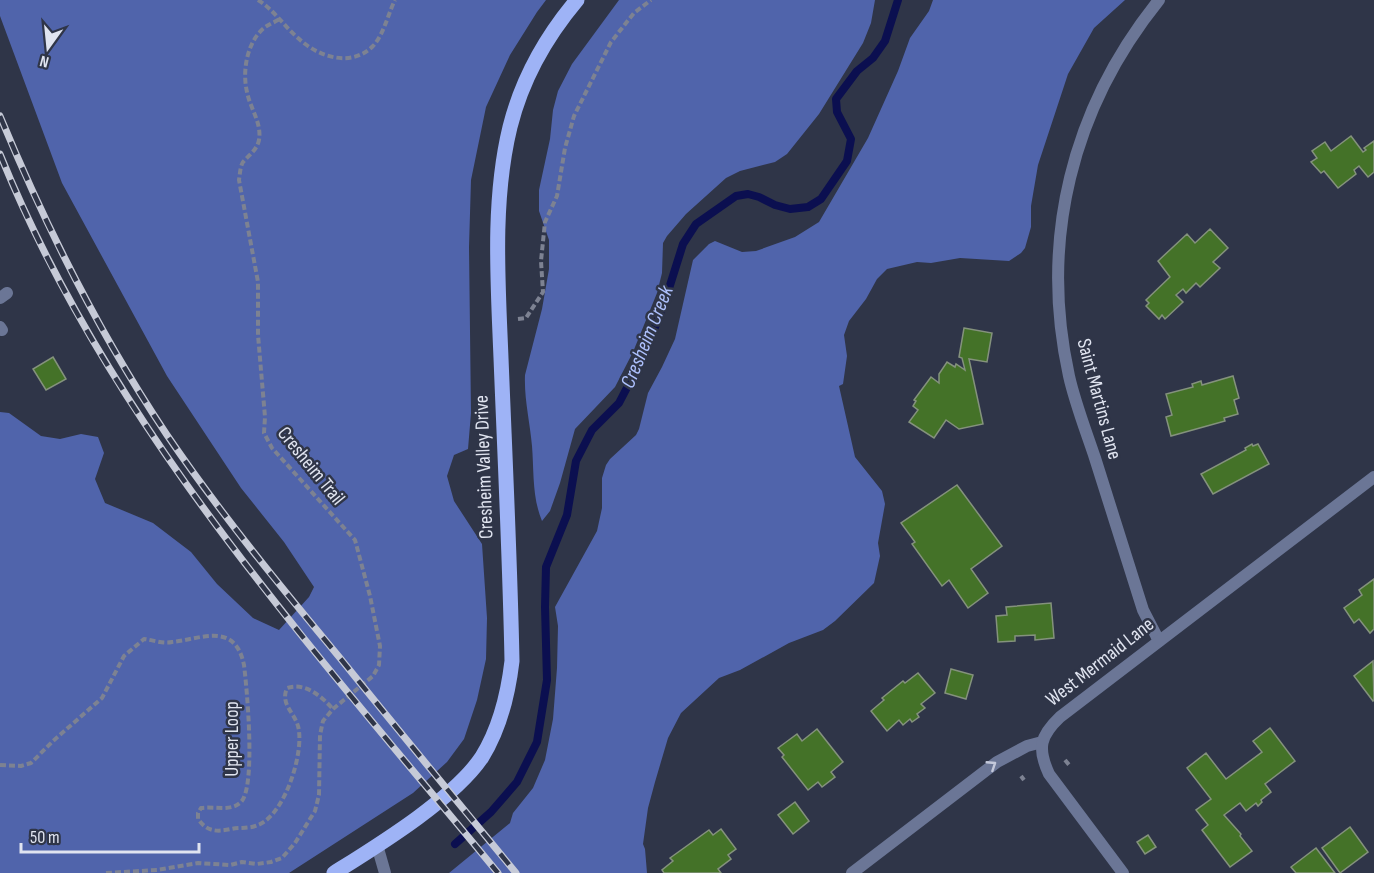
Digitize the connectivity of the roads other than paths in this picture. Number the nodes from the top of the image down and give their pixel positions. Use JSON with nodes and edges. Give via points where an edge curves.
{"nodes":[{"id":1,"x":577,"y":0,"type":"edge"},
{"id":2,"x":1159,"y":0,"type":"edge"},
{"id":3,"x":1374,"y":477,"type":"edge"},
{"id":4,"x":1160,"y":641,"type":"junction"},
{"id":5,"x":1042,"y":742,"type":"junction"},
{"id":6,"x":377,"y":844,"type":"junction"},
{"id":7,"x":334,"y":873,"type":"edge"},
{"id":8,"x":385,"y":873,"type":"edge"},
{"id":9,"x":852,"y":873,"type":"edge"},
{"id":10,"x":1123,"y":873,"type":"edge"}],
"edges":[{"from":1,"to":6,"type":"main road","name":"Cresheim Valley Drive","via":[[551,34],[528,75],[505,152],[499,218],[512,661],[506,699],[492,739],[469,773],[427,810]]},
{"from":2,"to":4,"type":"street","name":"Saint Martins Lane","via":[[1122,53],[1080,140],[1060,231],[1058,294],[1069,378],[1143,610]]},
{"from":3,"to":4,"type":"street","name":"West Mermaid Lane"},
{"from":4,"to":5,"type":"street","name":"West Mermaid Lane","via":[[1060,717]]},
{"from":9,"to":5,"type":"street","one_way":true,"via":[[997,762]]},
{"from":5,"to":10,"type":"street","via":[[1043,761],[1049,774]]},
{"from":6,"to":7,"type":"main road","name":"Cresheim Valley Drive"},
{"from":6,"to":8,"type":"street"}]}
